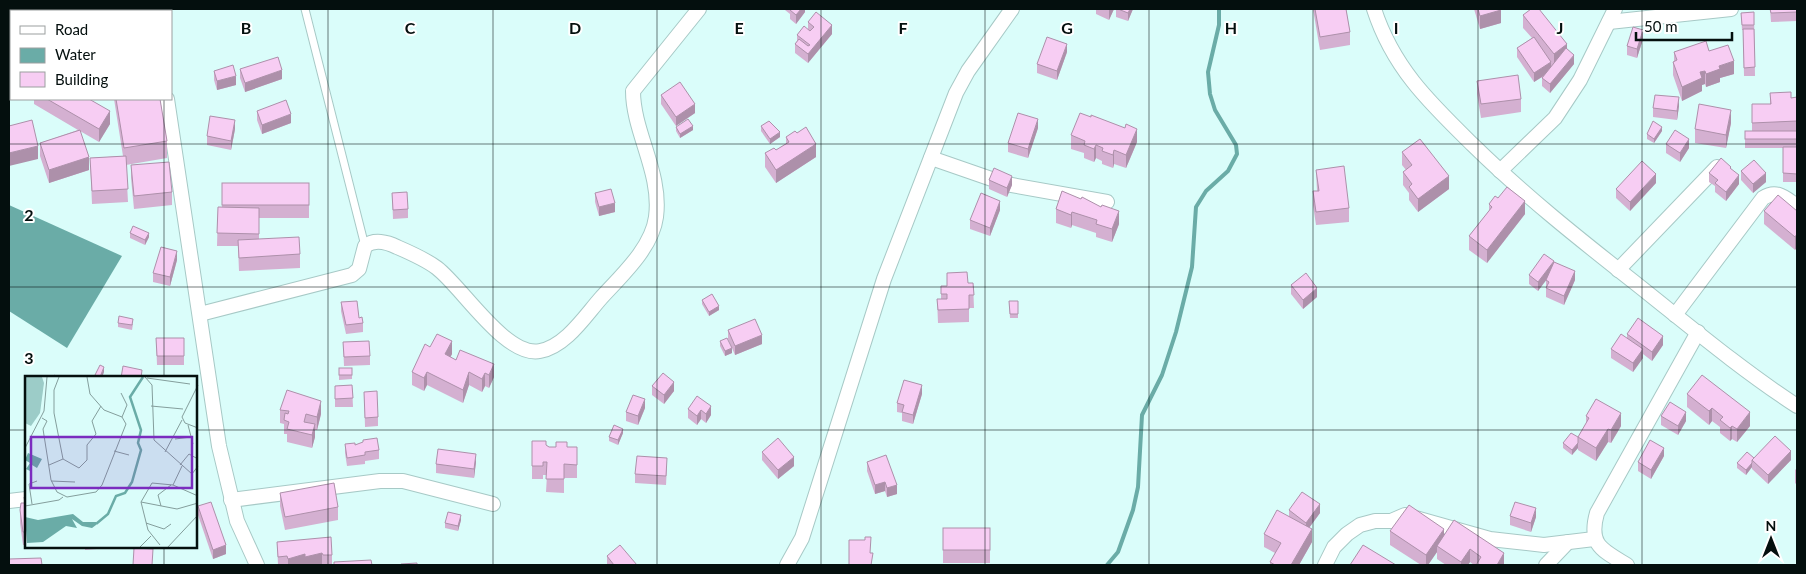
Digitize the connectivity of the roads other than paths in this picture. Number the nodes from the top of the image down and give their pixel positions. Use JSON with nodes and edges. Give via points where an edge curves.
{"nodes":[{"id":1,"x":306,"y":9,"type":"edge"},
{"id":2,"x":699,"y":9,"type":"edge"},
{"id":3,"x":1012,"y":9,"type":"edge"},
{"id":4,"x":1374,"y":9,"type":"edge"},
{"id":5,"x":1731,"y":9,"type":"edge"},
{"id":6,"x":1612,"y":15,"type":"edge"},
{"id":7,"x":167,"y":100,"type":"edge"},
{"id":8,"x":931,"y":158,"type":"junction"},
{"id":9,"x":1717,"y":167,"type":"edge"},
{"id":10,"x":1500,"y":171,"type":"junction"},
{"id":11,"x":1107,"y":202,"type":"dead end"},
{"id":12,"x":1797,"y":206,"type":"edge"},
{"id":13,"x":365,"y":246,"type":"junction"},
{"id":14,"x":1618,"y":270,"type":"junction"},
{"id":15,"x":200,"y":314,"type":"junction"},
{"id":16,"x":1675,"y":315,"type":"junction"},
{"id":17,"x":1698,"y":332,"type":"junction"},
{"id":18,"x":1797,"y":406,"type":"edge"},
{"id":19,"x":25,"y":499,"type":"edge"},
{"id":20,"x":9,"y":500,"type":"edge"},
{"id":21,"x":231,"y":500,"type":"junction"},
{"id":22,"x":493,"y":504,"type":"dead end"},
{"id":23,"x":1594,"y":539,"type":"junction"},
{"id":24,"x":1568,"y":542,"type":"junction"},
{"id":25,"x":257,"y":565,"type":"edge"},
{"id":26,"x":787,"y":565,"type":"edge"},
{"id":27,"x":1325,"y":565,"type":"edge"},
{"id":28,"x":1546,"y":565,"type":"edge"},
{"id":29,"x":1627,"y":565,"type":"edge"}],
"edges":[{"from":1,"to":13,"type":"lane"},
{"from":2,"to":13,"type":"street","via":[[633,91],[657,194],[656,219],[648,239],[628,268],[568,335],[552,347],[538,352],[522,350],[504,337],[438,269],[393,245],[378,242]]},
{"from":3,"to":8,"type":"street","via":[[956,93]]},
{"from":4,"to":10,"type":"street","via":[[1385,39],[1422,95]]},
{"from":5,"to":6,"type":"street"},
{"from":6,"to":10,"type":"street","via":[[1580,80],[1554,118]]},
{"from":7,"to":15,"type":"street"},
{"from":8,"to":11,"type":"street","via":[[1006,184]]},
{"from":8,"to":26,"type":"street","via":[[884,279],[802,538]]},
{"from":9,"to":14,"type":"street"},
{"from":10,"to":14,"type":"street"},
{"from":12,"to":16,"type":"street","via":[[1778,194],[1763,198]]},
{"from":13,"to":15,"type":"street","via":[[359,269],[352,275]]},
{"from":14,"to":16,"type":"street"},
{"from":15,"to":21,"type":"street","via":[[219,446]]},
{"from":16,"to":17,"type":"street"},
{"from":17,"to":18,"type":"street"},
{"from":17,"to":23,"type":"street","via":[[1597,512]]},
{"from":19,"to":20,"type":"street"},
{"from":21,"to":22,"type":"street","via":[[380,481],[403,482]]},
{"from":21,"to":25,"type":"street"},
{"from":23,"to":24,"type":"street"},
{"from":23,"to":29,"type":"street","via":[[1602,549]]},
{"from":24,"to":27,"type":"street","via":[[1544,545],[1490,539],[1405,515],[1391,521],[1360,525],[1334,547]]},
{"from":24,"to":28,"type":"street"}]}
